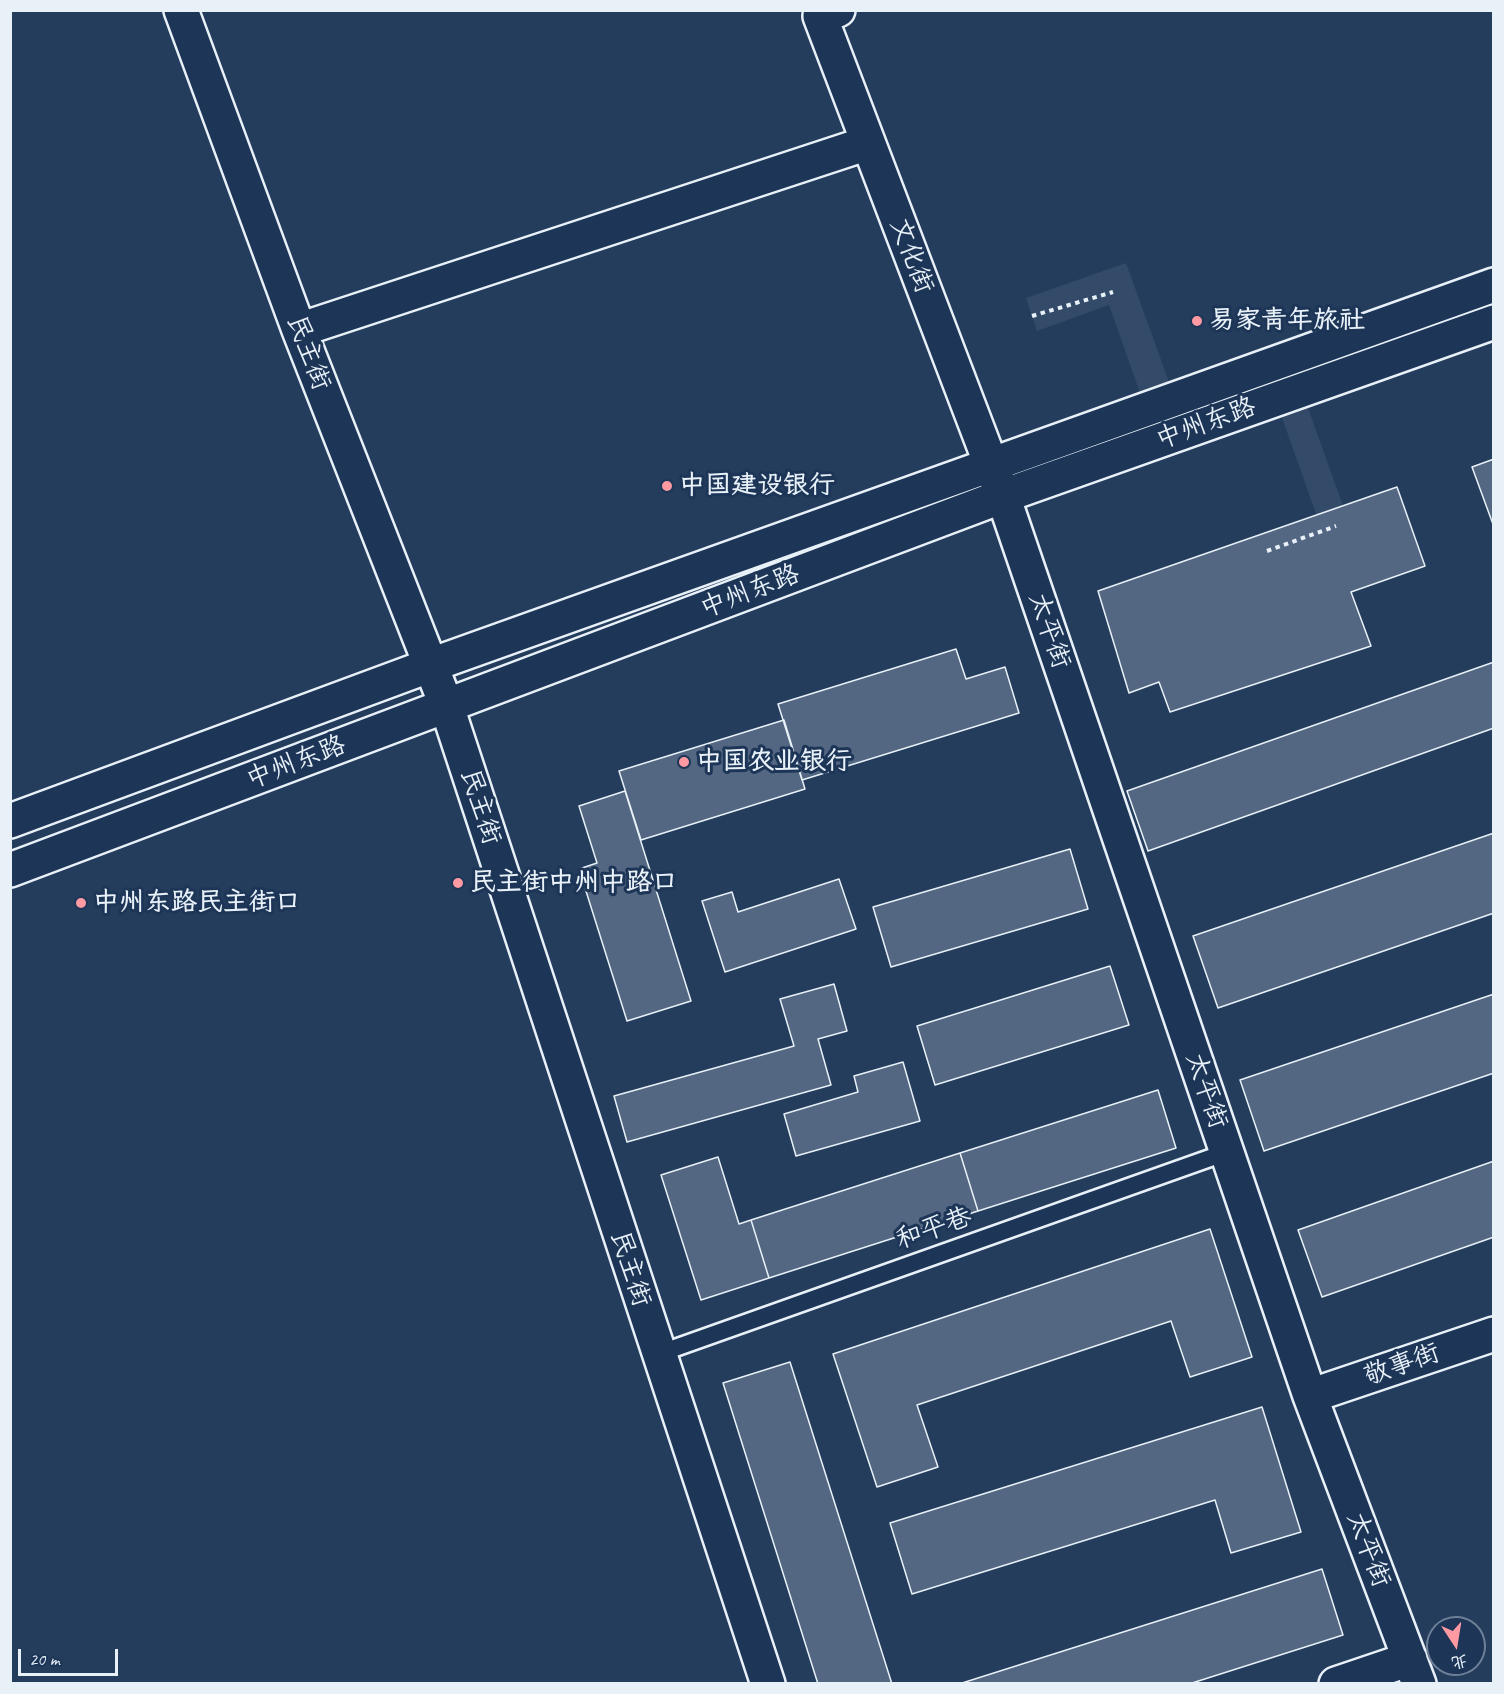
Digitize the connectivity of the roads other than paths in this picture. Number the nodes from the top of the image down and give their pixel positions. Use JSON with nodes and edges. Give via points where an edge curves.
{"nodes":[{"id":1,"x":181,"y":10,"type":"edge"},
{"id":2,"x":829,"y":13,"type":"edge"},
{"id":3,"x":868,"y":143,"type":"junction"},
{"id":4,"x":1494,"y":285,"type":"edge"},
{"id":5,"x":1494,"y":322,"type":"edge"},
{"id":6,"x":298,"y":330,"type":"junction"},
{"id":7,"x":991,"y":464,"type":"junction"},
{"id":8,"x":1003,"y":496,"type":"junction"},
{"id":9,"x":431,"y":665,"type":"junction"},
{"id":10,"x":447,"y":707,"type":"junction"},
{"id":11,"x":10,"y":821,"type":"edge"},
{"id":12,"x":10,"y":870,"type":"edge"},
{"id":13,"x":1227,"y":1152,"type":"junction"},
{"id":14,"x":1494,"y":1334,"type":"edge"},
{"id":15,"x":658,"y":1353,"type":"junction"},
{"id":16,"x":1311,"y":1396,"type":"junction"},
{"id":17,"x":1414,"y":1671,"type":"edge"},
{"id":18,"x":768,"y":1683,"type":"edge"},
{"id":19,"x":1336,"y":1683,"type":"edge"}],
"edges":[{"from":1,"to":6,"type":"street","name":"民主街"},
{"from":2,"to":3,"type":"street","name":"文化街"},
{"from":3,"to":6,"type":"street"},
{"from":3,"to":7,"type":"street","name":"文化街"},
{"from":4,"to":7,"type":"street","name":"中州东路"},
{"from":5,"to":8,"type":"street","name":"中州东路"},
{"from":6,"to":9,"type":"street","name":"民主街"},
{"from":7,"to":8,"type":"street","name":"文化街"},
{"from":7,"to":9,"type":"street","name":"中州东路"},
{"from":8,"to":10,"type":"street","name":"中州东路"},
{"from":8,"to":13,"type":"street","name":"太平街"},
{"from":9,"to":10,"type":"street","name":"民主街"},
{"from":9,"to":11,"type":"street","name":"中州东路"},
{"from":10,"to":12,"type":"street","name":"中州东路"},
{"from":10,"to":15,"type":"street","name":"民主街"},
{"from":13,"to":15,"type":"lane","name":"和平巷"},
{"from":13,"to":16,"type":"street","name":"太平街"},
{"from":14,"to":16,"type":"street","name":"敬事街"},
{"from":15,"to":18,"type":"street","name":"民主街"},
{"from":16,"to":17,"type":"street","name":"太平街"},
{"from":17,"to":19,"type":"street"}]}
